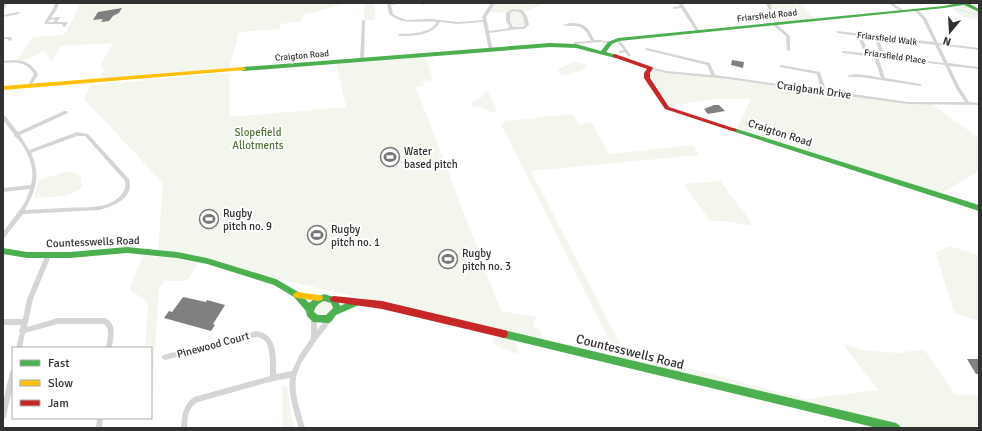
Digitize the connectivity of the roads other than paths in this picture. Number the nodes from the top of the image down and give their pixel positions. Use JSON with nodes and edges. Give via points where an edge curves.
{"nodes":[{"id":1,"x":6,"y":3,"type":"edge"},
{"id":2,"x":57,"y":3,"type":"edge"},
{"id":3,"x":389,"y":3,"type":"edge"},
{"id":4,"x":398,"y":3,"type":"edge"},
{"id":5,"x":493,"y":3,"type":"edge"},
{"id":6,"x":680,"y":3,"type":"edge"},
{"id":7,"x":768,"y":3,"type":"edge"},
{"id":8,"x":890,"y":3,"type":"edge"},
{"id":9,"x":964,"y":3,"type":"edge"},
{"id":10,"x":682,"y":7,"type":"junction"},
{"id":11,"x":3,"y":8,"type":"edge"},
{"id":12,"x":674,"y":8,"type":"dead end"},
{"id":13,"x":770,"y":9,"type":"dead end"},
{"id":14,"x":916,"y":10,"type":"junction"},
{"id":15,"x":903,"y":11,"type":"junction"},
{"id":16,"x":979,"y":11,"type":"edge"},
{"id":17,"x":16,"y":15,"type":"dead end"},
{"id":18,"x":3,"y":16,"type":"edge"},
{"id":19,"x":439,"y":20,"type":"junction"},
{"id":20,"x":363,"y":21,"type":"dead end"},
{"id":21,"x":484,"y":21,"type":"junction"},
{"id":22,"x":565,"y":24,"type":"dead end"},
{"id":23,"x":774,"y":24,"type":"junction"},
{"id":24,"x":64,"y":26,"type":"dead end"},
{"id":25,"x":512,"y":28,"type":"junction"},
{"id":26,"x":487,"y":32,"type":"junction"},
{"id":27,"x":698,"y":32,"type":"junction"},
{"id":28,"x":838,"y":32,"type":"dead end"},
{"id":29,"x":400,"y":35,"type":"dead end"},
{"id":30,"x":860,"y":35,"type":"junction"},
{"id":31,"x":876,"y":37,"type":"junction"},
{"id":32,"x":3,"y":38,"type":"edge"},
{"id":33,"x":11,"y":38,"type":"dead end"},
{"id":34,"x":618,"y":40,"type":"junction"},
{"id":35,"x":593,"y":42,"type":"junction"},
{"id":36,"x":575,"y":43,"type":"dead end"},
{"id":37,"x":610,"y":43,"type":"junction"},
{"id":38,"x":937,"y":45,"type":"junction"},
{"id":39,"x":979,"y":49,"type":"edge"},
{"id":40,"x":491,"y":50,"type":"junction"},
{"id":41,"x":789,"y":50,"type":"dead end"},
{"id":42,"x":649,"y":51,"type":"dead end"},
{"id":43,"x":603,"y":52,"type":"junction"},
{"id":44,"x":620,"y":52,"type":"dead end"},
{"id":45,"x":843,"y":52,"type":"dead end"},
{"id":46,"x":866,"y":53,"type":"junction"},
{"id":47,"x":875,"y":54,"type":"junction"},
{"id":48,"x":883,"y":55,"type":"junction"},
{"id":49,"x":362,"y":60,"type":"junction"},
{"id":50,"x":3,"y":62,"type":"edge"},
{"id":51,"x":946,"y":64,"type":"junction"},
{"id":52,"x":781,"y":66,"type":"dead end"},
{"id":53,"x":650,"y":68,"type":"junction"},
{"id":54,"x":979,"y":68,"type":"edge"},
{"id":55,"x":713,"y":76,"type":"junction"},
{"id":56,"x":849,"y":76,"type":"dead end"},
{"id":57,"x":883,"y":79,"type":"junction"},
{"id":58,"x":920,"y":85,"type":"dead end"},
{"id":59,"x":29,"y":86,"type":"junction"},
{"id":60,"x":3,"y":88,"type":"edge"},
{"id":61,"x":824,"y":92,"type":"junction"},
{"id":62,"x":967,"y":103,"type":"junction"},
{"id":63,"x":979,"y":104,"type":"edge"},
{"id":64,"x":66,"y":112,"type":"dead end"},
{"id":65,"x":3,"y":117,"type":"edge"},
{"id":66,"x":16,"y":135,"type":"junction"},
{"id":67,"x":28,"y":152,"type":"junction"},
{"id":68,"x":33,"y":187,"type":"junction"},
{"id":69,"x":3,"y":190,"type":"edge"},
{"id":70,"x":979,"y":208,"type":"edge"},
{"id":71,"x":22,"y":212,"type":"junction"},
{"id":72,"x":3,"y":236,"type":"edge"},
{"id":73,"x":3,"y":251,"type":"edge"},
{"id":74,"x":48,"y":256,"type":"junction"},
{"id":75,"x":297,"y":295,"type":"junction"},
{"id":76,"x":319,"y":298,"type":"junction"},
{"id":77,"x":334,"y":299,"type":"junction"},
{"id":78,"x":357,"y":303,"type":"junction"},
{"id":79,"x":310,"y":310,"type":"junction"},
{"id":80,"x":333,"y":314,"type":"junction"},
{"id":81,"x":314,"y":318,"type":"junction"},
{"id":82,"x":3,"y":322,"type":"edge"},
{"id":83,"x":25,"y":322,"type":"junction"},
{"id":84,"x":22,"y":331,"type":"junction"},
{"id":85,"x":314,"y":338,"type":"junction"},
{"id":86,"x":19,"y":347,"type":"edge"},
{"id":87,"x":109,"y":347,"type":"edge"},
{"id":88,"x":165,"y":357,"type":"dead end"},
{"id":89,"x":293,"y":374,"type":"junction"},
{"id":90,"x":12,"y":376,"type":"edge"},
{"id":91,"x":273,"y":378,"type":"junction"},
{"id":92,"x":3,"y":416,"type":"edge"},
{"id":93,"x":184,"y":428,"type":"edge"},
{"id":94,"x":302,"y":428,"type":"edge"},
{"id":95,"x":896,"y":428,"type":"edge"}],
"edges":[{"from":1,"to":11,"type":"street"},
{"from":2,"to":24,"type":"street","via":[[46,24],[66,22]]},
{"from":3,"to":4,"type":"street"},
{"from":3,"to":19,"type":"street","via":[[391,14],[401,20]]},
{"from":5,"to":21,"type":"street","via":[[485,14]]},
{"from":6,"to":10,"type":"street"},
{"from":7,"to":13,"type":"street"},
{"from":8,"to":15,"type":"street"},
{"from":9,"to":14,"type":"street","name":"Friarsfield Road"},
{"from":9,"to":16,"type":"street"},
{"from":10,"to":12,"type":"street"},
{"from":10,"to":27,"type":"street"},
{"from":14,"to":15,"type":"street","name":"Friarsfield Road"},
{"from":14,"to":38,"type":"street","via":[[924,18]]},
{"from":15,"to":23,"type":"street","name":"Friarsfield Road"},
{"from":17,"to":18,"type":"street"},
{"from":19,"to":21,"type":"street","via":[[458,23]]},
{"from":19,"to":29,"type":"street","via":[[436,28],[429,32],[410,36]]},
{"from":20,"to":49,"type":"street"},
{"from":21,"to":26,"type":"street"},
{"from":22,"to":35,"type":"street","via":[[572,22],[587,28]]},
{"from":23,"to":27,"type":"street","name":"Friarsfield Road"},
{"from":23,"to":41,"type":"street","via":[[788,36]]},
{"from":25,"to":25,"type":"street","via":[[521,29],[527,25],[521,11],[513,10],[508,13],[508,22]]},
{"from":25,"to":26,"type":"street"},
{"from":26,"to":40,"type":"street"},
{"from":27,"to":34,"type":"street","name":"Friarsfield Road"},
{"from":28,"to":30,"type":"street","name":"Friarsfield Walk"},
{"from":30,"to":31,"type":"street","name":"Friarsfield Walk"},
{"from":30,"to":46,"type":"street"},
{"from":31,"to":38,"type":"street","name":"Friarsfield Walk"},
{"from":31,"to":48,"type":"street"},
{"from":32,"to":33,"type":"street"},
{"from":34,"to":37,"type":"street"},
{"from":34,"to":44,"type":"street","via":[[628,53]]},
{"from":35,"to":36,"type":"street"},
{"from":35,"to":37,"type":"street"},
{"from":37,"to":43,"type":"street"},
{"from":38,"to":39,"type":"street","name":"Friarsfield Walk"},
{"from":38,"to":51,"type":"street"},
{"from":40,"to":43,"type":"street","name":"Craigton Road","via":[[562,45]]},
{"from":40,"to":49,"type":"street","name":"Craigton Road"},
{"from":42,"to":55,"type":"street","via":[[709,64]]},
{"from":43,"to":53,"type":"street","name":"Craigton Road"},
{"from":45,"to":46,"type":"street","name":"Friarsfield Place"},
{"from":46,"to":47,"type":"street","name":"Friarsfield Place"},
{"from":47,"to":48,"type":"street","name":"Friarsfield Place"},
{"from":47,"to":57,"type":"street"},
{"from":48,"to":51,"type":"street","name":"Friarsfield Place"},
{"from":49,"to":59,"type":"street","name":"Craigton Road"},
{"from":50,"to":59,"type":"street","via":[[27,63],[36,74]]},
{"from":51,"to":54,"type":"street","name":"Friarsfield Place"},
{"from":51,"to":62,"type":"street"},
{"from":52,"to":61,"type":"street","via":[[819,73]]},
{"from":53,"to":55,"type":"street","name":"Craigbank Drive"},
{"from":53,"to":70,"type":"street","name":"Craigton Road","via":[[647,78],[667,108]]},
{"from":55,"to":61,"type":"street","name":"Craigbank Drive"},
{"from":56,"to":57,"type":"street"},
{"from":57,"to":58,"type":"street"},
{"from":59,"to":60,"type":"street","name":"Craigton Road"},
{"from":61,"to":62,"type":"street","name":"Craigbank Drive","via":[[908,103]]},
{"from":62,"to":63,"type":"street","name":"Craigbank Drive"},
{"from":64,"to":66,"type":"street"},
{"from":65,"to":66,"type":"street"},
{"from":66,"to":67,"type":"street"},
{"from":67,"to":68,"type":"street","via":[[34,168]]},
{"from":67,"to":71,"type":"street","via":[[77,134],[86,135],[127,180],[128,185],[124,196],[104,207]]},
{"from":68,"to":69,"type":"street"},
{"from":68,"to":71,"type":"street"},
{"from":71,"to":72,"type":"street"},
{"from":73,"to":74,"type":"street","name":"Countesswells Road"},
{"from":74,"to":75,"type":"street","name":"Countesswells Road","via":[[127,250],[177,255],[265,277]]},
{"from":74,"to":83,"type":"street","via":[[30,299]]},
{"from":75,"to":76,"type":"street","name":"Countesswells Road"},
{"from":75,"to":79,"type":"street","name":"Countesswells Road"},
{"from":76,"to":77,"type":"street","via":[[327,296]]},
{"from":76,"to":79,"type":"street"},
{"from":77,"to":78,"type":"street","name":"Countesswells Road"},
{"from":77,"to":80,"type":"street","via":[[337,305]]},
{"from":78,"to":80,"type":"street","name":"Countesswells Road"},
{"from":78,"to":95,"type":"street","name":"Countesswells Road","via":[[382,305]]},
{"from":79,"to":81,"type":"street"},
{"from":80,"to":81,"type":"street","via":[[322,320]]},
{"from":80,"to":85,"type":"street"},
{"from":81,"to":85,"type":"street"},
{"from":82,"to":83,"type":"street"},
{"from":83,"to":84,"type":"street"},
{"from":84,"to":86,"type":"street"},
{"from":84,"to":87,"type":"street","via":[[58,321],[105,321],[111,326]]},
{"from":85,"to":89,"type":"street"},
{"from":88,"to":91,"type":"street","name":"Pinewood Court","via":[[262,334],[270,342]]},
{"from":89,"to":91,"type":"street"},
{"from":89,"to":94,"type":"street","via":[[295,404]]},
{"from":90,"to":92,"type":"street"},
{"from":91,"to":93,"type":"street","via":[[196,399],[187,406]]}]}
